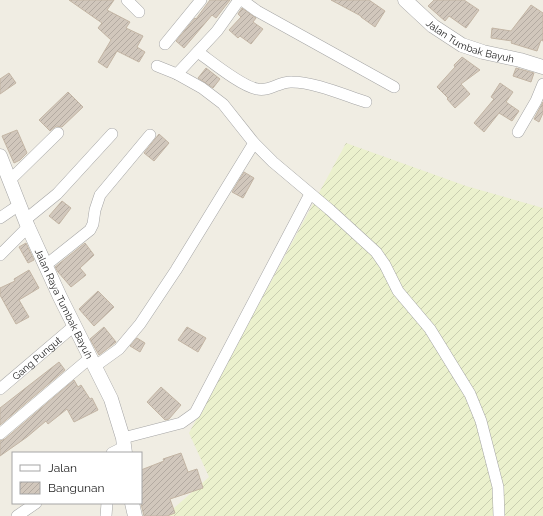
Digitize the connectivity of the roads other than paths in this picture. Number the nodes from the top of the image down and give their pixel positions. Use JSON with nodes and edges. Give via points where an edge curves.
{"nodes":[{"id":1,"x":127,"y":0,"type":"edge"},
{"id":2,"x":202,"y":0,"type":"edge"},
{"id":3,"x":240,"y":0,"type":"edge"},
{"id":4,"x":405,"y":0,"type":"edge"},
{"id":5,"x":139,"y":12,"type":"dead end"},
{"id":6,"x":165,"y":44,"type":"dead end"},
{"id":7,"x":198,"y":52,"type":"junction"},
{"id":8,"x":157,"y":66,"type":"dead end"},
{"id":9,"x":543,"y":67,"type":"edge"},
{"id":10,"x":177,"y":74,"type":"junction"},
{"id":11,"x":543,"y":84,"type":"edge"},
{"id":12,"x":394,"y":87,"type":"dead end"},
{"id":13,"x":366,"y":102,"type":"dead end"},
{"id":14,"x":518,"y":132,"type":"dead end"},
{"id":15,"x":58,"y":133,"type":"dead end"},
{"id":16,"x":112,"y":134,"type":"dead end"},
{"id":17,"x":150,"y":135,"type":"dead end"},
{"id":18,"x":254,"y":143,"type":"junction"},
{"id":19,"x":0,"y":156,"type":"edge"},
{"id":20,"x":10,"y":180,"type":"junction"},
{"id":21,"x":310,"y":194,"type":"junction"},
{"id":22,"x":19,"y":205,"type":"junction"},
{"id":23,"x":0,"y":218,"type":"edge"},
{"id":24,"x":27,"y":223,"type":"junction"},
{"id":25,"x":0,"y":255,"type":"edge"},
{"id":26,"x":46,"y":265,"type":"junction"},
{"id":27,"x":74,"y":326,"type":"junction"},
{"id":28,"x":92,"y":362,"type":"junction"},
{"id":29,"x":0,"y":388,"type":"edge"},
{"id":30,"x":0,"y":434,"type":"edge"},
{"id":31,"x":121,"y":448,"type":"edge"},
{"id":32,"x":35,"y":504,"type":"edge"},
{"id":33,"x":107,"y":504,"type":"edge"},
{"id":34,"x":132,"y":504,"type":"edge"},
{"id":35,"x":17,"y":516,"type":"edge"},
{"id":36,"x":106,"y":516,"type":"edge"},
{"id":37,"x":135,"y":516,"type":"edge"},
{"id":38,"x":499,"y":516,"type":"edge"}],
"edges":[{"from":1,"to":5,"type":"street"},
{"from":2,"to":6,"type":"street"},
{"from":3,"to":7,"type":"street"},
{"from":3,"to":12,"type":"street"},
{"from":4,"to":9,"type":"street","name":"Jalan Tumbak Bayuh","via":[[434,26],[462,45]]},
{"from":7,"to":10,"type":"street"},
{"from":7,"to":13,"type":"street","via":[[256,89],[264,90],[290,81],[303,82]]},
{"from":8,"to":10,"type":"street"},
{"from":10,"to":18,"type":"street","via":[[223,104]]},
{"from":11,"to":14,"type":"street"},
{"from":15,"to":20,"type":"street"},
{"from":16,"to":24,"type":"street"},
{"from":17,"to":26,"type":"street","via":[[100,195],[90,230]]},
{"from":18,"to":21,"type":"street"},
{"from":18,"to":28,"type":"street","via":[[140,324],[119,349]]},
{"from":19,"to":20,"type":"street","name":"Jalan Raya Tumbak Bayuh"},
{"from":20,"to":22,"type":"street","name":"Jalan Raya Tumbak Bayuh"},
{"from":21,"to":31,"type":"street","via":[[195,413],[180,423]]},
{"from":21,"to":38,"type":"street","via":[[376,252],[398,291],[430,329],[466,388],[481,421],[498,486]]},
{"from":22,"to":23,"type":"street"},
{"from":22,"to":24,"type":"street","name":"Jalan Raya Tumbak Bayuh"},
{"from":24,"to":25,"type":"street"},
{"from":24,"to":26,"type":"street","name":"Jalan Raya Tumbak Bayuh"},
{"from":26,"to":27,"type":"street","name":"Jalan Raya Tumbak Bayuh"},
{"from":27,"to":28,"type":"street","name":"Jalan Raya Tumbak Bayuh"},
{"from":27,"to":29,"type":"street","name":"Gang Pungut"},
{"from":28,"to":30,"type":"street"},
{"from":28,"to":31,"type":"street","name":"Jalan Raya Tumbak Bayuh","via":[[111,399]]},
{"from":32,"to":35,"type":"street"},
{"from":33,"to":36,"type":"street"},
{"from":34,"to":37,"type":"street"}]}
